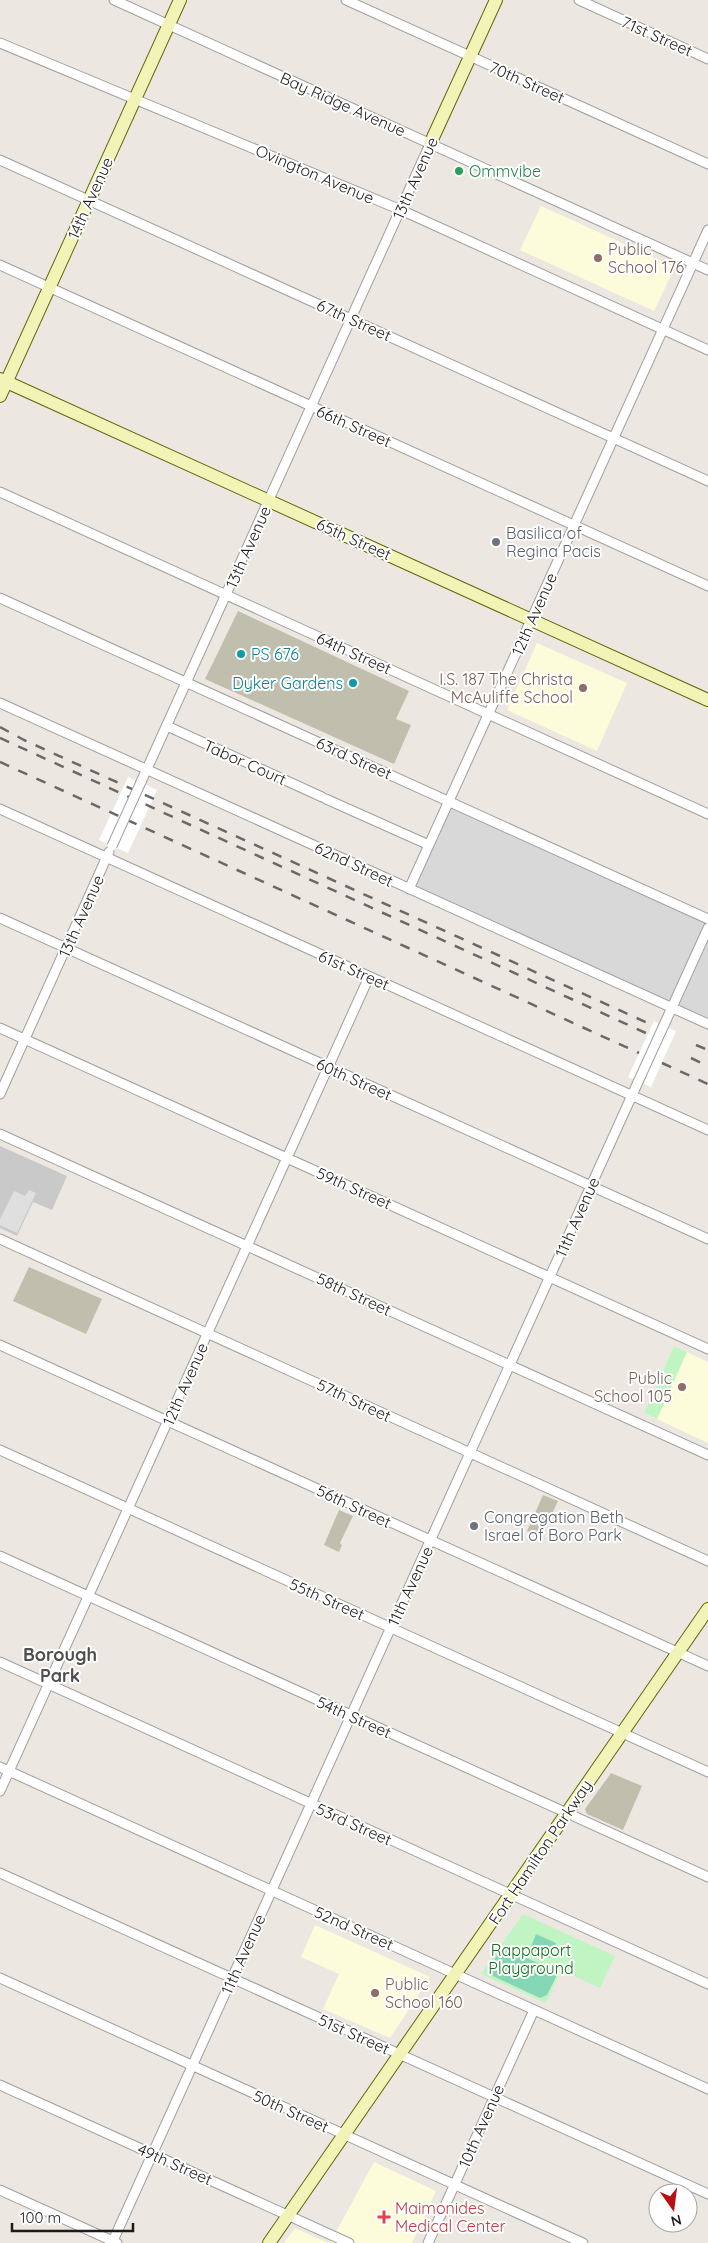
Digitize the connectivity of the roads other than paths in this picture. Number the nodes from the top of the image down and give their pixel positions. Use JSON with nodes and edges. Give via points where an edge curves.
{"nodes":[{"id":1,"x":114,"y":0,"type":"edge"},
{"id":2,"x":180,"y":0,"type":"edge"},
{"id":3,"x":346,"y":0,"type":"edge"},
{"id":4,"x":496,"y":0,"type":"edge"},
{"id":5,"x":579,"y":0,"type":"edge"},
{"id":6,"x":168,"y":25,"type":"junction"},
{"id":7,"x":0,"y":43,"type":"edge"},
{"id":8,"x":470,"y":57,"type":"junction"},
{"id":9,"x":708,"y":59,"type":"edge"},
{"id":10,"x":135,"y":98,"type":"junction"},
{"id":11,"x":430,"y":144,"type":"junction"},
{"id":12,"x":0,"y":160,"type":"edge"},
{"id":13,"x":708,"y":164,"type":"edge"},
{"id":14,"x":89,"y":200,"type":"junction"},
{"id":15,"x":401,"y":210,"type":"junction"},
{"id":16,"x":708,"y":230,"type":"edge"},
{"id":17,"x":693,"y":263,"type":"junction"},
{"id":18,"x":0,"y":265,"type":"edge"},
{"id":19,"x":708,"y":270,"type":"edge"},
{"id":20,"x":49,"y":287,"type":"junction"},
{"id":21,"x":351,"y":319,"type":"junction"},
{"id":22,"x":663,"y":329,"type":"junction"},
{"id":23,"x":708,"y":350,"type":"edge"},
{"id":24,"x":3,"y":380,"type":"edge"},
{"id":25,"x":0,"y":396,"type":"edge"},
{"id":26,"x":312,"y":406,"type":"junction"},
{"id":27,"x":614,"y":438,"type":"junction"},
{"id":28,"x":708,"y":481,"type":"edge"},
{"id":29,"x":0,"y":492,"type":"edge"},
{"id":30,"x":269,"y":501,"type":"junction"},
{"id":31,"x":574,"y":526,"type":"junction"},
{"id":32,"x":708,"y":586,"type":"edge"},
{"id":33,"x":226,"y":595,"type":"junction"},
{"id":34,"x":0,"y":598,"type":"edge"},
{"id":35,"x":531,"y":620,"type":"junction"},
{"id":36,"x":186,"y":682,"type":"junction"},
{"id":37,"x":708,"y":700,"type":"edge"},
{"id":38,"x":0,"y":703,"type":"edge"},
{"id":39,"x":489,"y":714,"type":"junction"},
{"id":40,"x":167,"y":726,"type":"junction"},
{"id":41,"x":147,"y":770,"type":"junction"},
{"id":42,"x":449,"y":802,"type":"junction"},
{"id":43,"x":0,"y":809,"type":"edge"},
{"id":44,"x":708,"y":814,"type":"edge"},
{"id":45,"x":429,"y":845,"type":"junction"},
{"id":46,"x":107,"y":857,"type":"junction"},
{"id":47,"x":409,"y":889,"type":"junction"},
{"id":48,"x":0,"y":918,"type":"edge"},
{"id":49,"x":708,"y":919,"type":"edge"},
{"id":50,"x":708,"y":928,"type":"edge"},
{"id":51,"x":66,"y":948,"type":"junction"},
{"id":52,"x":369,"y":977,"type":"junction"},
{"id":53,"x":672,"y":1008,"type":"junction"},
{"id":54,"x":708,"y":1024,"type":"edge"},
{"id":55,"x":0,"y":1028,"type":"edge"},
{"id":56,"x":25,"y":1039,"type":"junction"},
{"id":57,"x":328,"y":1068,"type":"junction"},
{"id":58,"x":0,"y":1094,"type":"edge"},
{"id":59,"x":632,"y":1096,"type":"junction"},
{"id":60,"x":708,"y":1130,"type":"edge"},
{"id":61,"x":0,"y":1134,"type":"edge"},
{"id":62,"x":287,"y":1158,"type":"junction"},
{"id":63,"x":591,"y":1186,"type":"junction"},
{"id":64,"x":0,"y":1239,"type":"edge"},
{"id":65,"x":708,"y":1240,"type":"edge"},
{"id":66,"x":247,"y":1246,"type":"junction"},
{"id":67,"x":550,"y":1277,"type":"junction"},
{"id":68,"x":208,"y":1333,"type":"junction"},
{"id":69,"x":0,"y":1345,"type":"edge"},
{"id":70,"x":708,"y":1349,"type":"edge"},
{"id":71,"x":510,"y":1366,"type":"junction"},
{"id":72,"x":168,"y":1421,"type":"junction"},
{"id":73,"x":0,"y":1450,"type":"edge"},
{"id":74,"x":470,"y":1453,"type":"junction"},
{"id":75,"x":708,"y":1455,"type":"edge"},
{"id":76,"x":128,"y":1509,"type":"junction"},
{"id":77,"x":431,"y":1541,"type":"junction"},
{"id":78,"x":0,"y":1556,"type":"edge"},
{"id":79,"x":708,"y":1560,"type":"edge"},
{"id":80,"x":88,"y":1596,"type":"junction"},
{"id":81,"x":708,"y":1608,"type":"edge"},
{"id":82,"x":391,"y":1628,"type":"junction"},
{"id":83,"x":678,"y":1652,"type":"junction"},
{"id":84,"x":0,"y":1662,"type":"edge"},
{"id":85,"x":708,"y":1666,"type":"edge"},
{"id":86,"x":49,"y":1684,"type":"junction"},
{"id":87,"x":351,"y":1715,"type":"junction"},
{"id":88,"x":622,"y":1733,"type":"junction"},
{"id":89,"x":0,"y":1767,"type":"edge"},
{"id":90,"x":9,"y":1771,"type":"junction"},
{"id":91,"x":708,"y":1772,"type":"edge"},
{"id":92,"x":0,"y":1791,"type":"edge"},
{"id":93,"x":312,"y":1805,"type":"junction"},
{"id":94,"x":566,"y":1813,"type":"junction"},
{"id":95,"x":0,"y":1873,"type":"edge"},
{"id":96,"x":708,"y":1878,"type":"edge"},
{"id":97,"x":271,"y":1891,"type":"junction"},
{"id":98,"x":511,"y":1895,"type":"junction"},
{"id":99,"x":455,"y":1974,"type":"junction"},
{"id":100,"x":0,"y":1978,"type":"edge"},
{"id":101,"x":232,"y":1978,"type":"junction"},
{"id":102,"x":708,"y":1984,"type":"edge"},
{"id":103,"x":534,"y":2010,"type":"junction"},
{"id":104,"x":399,"y":2054,"type":"junction"},
{"id":105,"x":192,"y":2066,"type":"junction"},
{"id":106,"x":0,"y":2085,"type":"edge"},
{"id":107,"x":708,"y":2089,"type":"edge"},
{"id":108,"x":494,"y":2097,"type":"junction"},
{"id":109,"x":344,"y":2135,"type":"junction"},
{"id":110,"x":153,"y":2155,"type":"junction"},
{"id":111,"x":454,"y":2185,"type":"junction"},
{"id":112,"x":0,"y":2190,"type":"edge"},
{"id":113,"x":708,"y":2194,"type":"edge"},
{"id":114,"x":288,"y":2215,"type":"junction"},
{"id":115,"x":114,"y":2242,"type":"edge"},
{"id":116,"x":269,"y":2243,"type":"edge"},
{"id":117,"x":349,"y":2243,"type":"edge"},
{"id":118,"x":428,"y":2243,"type":"edge"},
{"id":119,"x":583,"y":2243,"type":"edge"}],
"edges":[{"from":1,"to":6,"type":"street","name":"Bay Ridge Avenue"},
{"from":2,"to":6,"type":"main road","name":"14th Avenue"},
{"from":3,"to":8,"type":"street","name":"70th Street"},
{"from":4,"to":8,"type":"main road","name":"13th Avenue"},
{"from":5,"to":9,"type":"street","name":"71st Street"},
{"from":6,"to":10,"type":"main road","name":"14th Avenue"},
{"from":6,"to":11,"type":"street","name":"Bay Ridge Avenue"},
{"from":7,"to":10,"type":"street","name":"Ovington Avenue"},
{"from":8,"to":11,"type":"main road","name":"13th Avenue"},
{"from":8,"to":13,"type":"street","name":"70th Street"},
{"from":10,"to":14,"type":"main road","name":"14th Avenue"},
{"from":10,"to":15,"type":"street","name":"Ovington Avenue"},
{"from":11,"to":15,"type":"street","name":"13th Avenue"},
{"from":11,"to":17,"type":"street","name":"Bay Ridge Avenue"},
{"from":12,"to":14,"type":"street","name":"67th Street"},
{"from":14,"to":20,"type":"main road","name":"14th Avenue"},
{"from":14,"to":21,"type":"street","name":"67th Street"},
{"from":15,"to":21,"type":"street","name":"13th Avenue"},
{"from":15,"to":22,"type":"street","name":"Ovington Avenue"},
{"from":16,"to":17,"type":"street","name":"12th Avenue"},
{"from":17,"to":19,"type":"street","name":"Bay Ridge Avenue"},
{"from":17,"to":22,"type":"street","name":"12th Avenue"},
{"from":18,"to":20,"type":"street","name":"66th Street"},
{"from":20,"to":24,"type":"main road","name":"14th Avenue"},
{"from":20,"to":26,"type":"street","name":"66th Street"},
{"from":21,"to":26,"type":"street","name":"13th Avenue"},
{"from":21,"to":27,"type":"street","name":"67th Street"},
{"from":22,"to":23,"type":"street","name":"Ovington Avenue"},
{"from":22,"to":27,"type":"street","name":"12th Avenue"},
{"from":24,"to":25,"type":"main road","name":"14th Avenue"},
{"from":24,"to":30,"type":"main road","name":"65th Street"},
{"from":26,"to":30,"type":"street","name":"13th Avenue"},
{"from":26,"to":31,"type":"street","name":"66th Street"},
{"from":27,"to":28,"type":"street","name":"67th Street"},
{"from":27,"to":31,"type":"street","name":"12th Avenue"},
{"from":29,"to":33,"type":"street","name":"64th Street"},
{"from":30,"to":33,"type":"street","name":"13th Avenue"},
{"from":30,"to":35,"type":"main road","name":"65th Street"},
{"from":31,"to":32,"type":"street","name":"66th Street"},
{"from":31,"to":35,"type":"street","name":"12th Avenue"},
{"from":33,"to":36,"type":"street","name":"13th Avenue"},
{"from":33,"to":39,"type":"street","name":"64th Street"},
{"from":34,"to":36,"type":"street","name":"63rd Street"},
{"from":35,"to":37,"type":"main road","name":"65th Street"},
{"from":35,"to":39,"type":"street","name":"12th Avenue"},
{"from":36,"to":40,"type":"street","name":"13th Avenue"},
{"from":36,"to":42,"type":"street","name":"63rd Street"},
{"from":38,"to":41,"type":"street","name":"62nd Street"},
{"from":39,"to":42,"type":"street","name":"12th Avenue"},
{"from":39,"to":44,"type":"street","name":"64th Street"},
{"from":40,"to":41,"type":"street","name":"13th Avenue"},
{"from":40,"to":45,"type":"street","name":"Tabor Court"},
{"from":41,"to":46,"type":"street","name":"13th Avenue","bridge":true},
{"from":41,"to":47,"type":"street","name":"62nd Street"},
{"from":42,"to":45,"type":"street","name":"12th Avenue"},
{"from":42,"to":49,"type":"street","name":"63rd Street"},
{"from":43,"to":46,"type":"street","name":"61st Street"},
{"from":45,"to":47,"type":"street","name":"12th Avenue"},
{"from":46,"to":51,"type":"street","name":"13th Avenue"},
{"from":46,"to":52,"type":"street","name":"61st Street"},
{"from":47,"to":53,"type":"street","name":"62nd Street"},
{"from":48,"to":51,"type":"street","name":"60th Street"},
{"from":50,"to":53,"type":"street","name":"11th Avenue"},
{"from":51,"to":56,"type":"street","name":"13th Avenue"},
{"from":51,"to":57,"type":"street","name":"60th Street"},
{"from":52,"to":57,"type":"street","name":"12th Avenue"},
{"from":52,"to":59,"type":"street","name":"61st Street"},
{"from":53,"to":54,"type":"street","name":"62nd Street"},
{"from":53,"to":59,"type":"street","name":"11th Avenue","bridge":true},
{"from":55,"to":56,"type":"street","name":"59th Street"},
{"from":56,"to":58,"type":"street","name":"13th Avenue"},
{"from":56,"to":62,"type":"street","name":"59th Street"},
{"from":57,"to":62,"type":"street","name":"12th Avenue"},
{"from":57,"to":63,"type":"street","name":"60th Street"},
{"from":59,"to":60,"type":"street","name":"61st Street"},
{"from":59,"to":63,"type":"street","name":"11th Avenue"},
{"from":61,"to":66,"type":"street","name":"58th Street"},
{"from":62,"to":66,"type":"street","name":"12th Avenue"},
{"from":62,"to":67,"type":"street","name":"59th Street"},
{"from":63,"to":65,"type":"street","name":"60th Street"},
{"from":63,"to":67,"type":"street","name":"11th Avenue"},
{"from":64,"to":68,"type":"street","name":"57th Street"},
{"from":66,"to":68,"type":"street","name":"12th Avenue"},
{"from":66,"to":71,"type":"street","name":"58th Street"},
{"from":67,"to":70,"type":"street","name":"59th Street"},
{"from":67,"to":71,"type":"street","name":"11th Avenue"},
{"from":68,"to":72,"type":"street","name":"12th Avenue"},
{"from":68,"to":74,"type":"street","name":"57th Street"},
{"from":69,"to":72,"type":"street","name":"56th Street"},
{"from":71,"to":74,"type":"street","name":"11th Avenue"},
{"from":71,"to":75,"type":"street","name":"58th Street"},
{"from":72,"to":76,"type":"street","name":"12th Avenue"},
{"from":72,"to":77,"type":"street","name":"56th Street"},
{"from":73,"to":76,"type":"street","name":"55th Street"},
{"from":74,"to":77,"type":"street","name":"11th Avenue"},
{"from":74,"to":79,"type":"street","name":"57th Street"},
{"from":76,"to":80,"type":"street","name":"12th Avenue"},
{"from":76,"to":82,"type":"street","name":"55th Street"},
{"from":77,"to":82,"type":"street","name":"11th Avenue"},
{"from":77,"to":83,"type":"street","name":"56th Street"},
{"from":78,"to":80,"type":"street","name":"54th Street"},
{"from":80,"to":86,"type":"street","name":"12th Avenue"},
{"from":80,"to":87,"type":"street","name":"54th Street"},
{"from":81,"to":83,"type":"main road","name":"Fort Hamilton Parkway"},
{"from":82,"to":87,"type":"street","name":"11th Avenue"},
{"from":82,"to":88,"type":"street","name":"55th Street"},
{"from":83,"to":85,"type":"street","name":"56th Street"},
{"from":83,"to":88,"type":"main road","name":"Fort Hamilton Parkway"},
{"from":84,"to":86,"type":"street","name":"53rd Street"},
{"from":86,"to":90,"type":"street","name":"12th Avenue"},
{"from":86,"to":93,"type":"street","name":"53rd Street"},
{"from":87,"to":93,"type":"street","name":"11th Avenue"},
{"from":87,"to":94,"type":"street","name":"54th Street"},
{"from":88,"to":91,"type":"street","name":"55th Street"},
{"from":88,"to":94,"type":"main road","name":"Fort Hamilton Parkway"},
{"from":89,"to":90,"type":"street","name":"52nd Street"},
{"from":90,"to":92,"type":"street","name":"12th Avenue"},
{"from":90,"to":97,"type":"street","name":"52nd Street"},
{"from":93,"to":97,"type":"street","name":"11th Avenue"},
{"from":93,"to":98,"type":"street","name":"53rd Street"},
{"from":94,"to":96,"type":"street","name":"54th Street"},
{"from":94,"to":98,"type":"main road","name":"Fort Hamilton Parkway"},
{"from":95,"to":101,"type":"street","name":"51st Street"},
{"from":97,"to":99,"type":"street","name":"52nd Street"},
{"from":97,"to":101,"type":"street","name":"11th Avenue"},
{"from":98,"to":99,"type":"main road","name":"Fort Hamilton Parkway"},
{"from":98,"to":102,"type":"street","name":"53rd Street"},
{"from":99,"to":103,"type":"street","name":"52nd Street"},
{"from":99,"to":104,"type":"main road","name":"Fort Hamilton Parkway"},
{"from":100,"to":105,"type":"street","name":"50th Street"},
{"from":101,"to":104,"type":"street","name":"51st Street"},
{"from":101,"to":105,"type":"street","name":"11th Avenue"},
{"from":103,"to":107,"type":"street","name":"52nd Street"},
{"from":103,"to":108,"type":"street","name":"10th Avenue"},
{"from":104,"to":108,"type":"street","name":"51st Street"},
{"from":104,"to":109,"type":"main road","name":"Fort Hamilton Parkway"},
{"from":105,"to":109,"type":"street","name":"50th Street"},
{"from":105,"to":110,"type":"street","name":"11th Avenue"},
{"from":106,"to":110,"type":"street","name":"49th Street"},
{"from":108,"to":111,"type":"street","name":"10th Avenue"},
{"from":108,"to":113,"type":"street","name":"51st Street"},
{"from":109,"to":111,"type":"street","name":"50th Street"},
{"from":109,"to":114,"type":"main road","name":"Fort Hamilton Parkway"},
{"from":110,"to":114,"type":"street","name":"49th Street"},
{"from":110,"to":115,"type":"street","name":"11th Avenue"},
{"from":111,"to":118,"type":"street","name":"10th Avenue"},
{"from":111,"to":119,"type":"street","name":"50th Street"},
{"from":112,"to":115,"type":"street"},
{"from":114,"to":116,"type":"main road","name":"Fort Hamilton Parkway"},
{"from":114,"to":117,"type":"street","name":"49th Street"}]}
